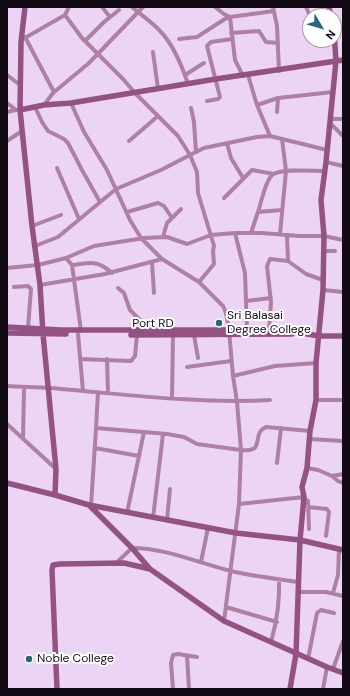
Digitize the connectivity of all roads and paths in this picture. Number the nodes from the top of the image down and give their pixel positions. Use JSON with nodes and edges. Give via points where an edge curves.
{"nodes":[{"id":1,"x":25,"y":7,"type":"edge"},
{"id":2,"x":69,"y":7,"type":"edge"},
{"id":3,"x":102,"y":7,"type":"edge"},
{"id":4,"x":132,"y":7,"type":"edge"},
{"id":5,"x":143,"y":7,"type":"edge"},
{"id":6,"x":215,"y":7,"type":"edge"},
{"id":7,"x":274,"y":9,"type":"edge"},
{"id":8,"x":119,"y":10,"type":"dead end"},
{"id":9,"x":138,"y":12,"type":"junction"},
{"id":10,"x":65,"y":15,"type":"junction"},
{"id":11,"x":110,"y":17,"type":"junction"},
{"id":12,"x":229,"y":17,"type":"junction"},
{"id":13,"x":231,"y":33,"type":"junction"},
{"id":14,"x":179,"y":39,"type":"dead end"},
{"id":15,"x":232,"y":39,"type":"junction"},
{"id":16,"x":23,"y":40,"type":"junction"},
{"id":17,"x":85,"y":41,"type":"junction"},
{"id":18,"x":278,"y":43,"type":"junction"},
{"id":19,"x":335,"y":48,"type":"edge"},
{"id":20,"x":153,"y":52,"type":"dead end"},
{"id":21,"x":97,"y":54,"type":"junction"},
{"id":22,"x":343,"y":60,"type":"edge"},
{"id":23,"x":336,"y":61,"type":"junction"},
{"id":24,"x":204,"y":63,"type":"dead end"},
{"id":25,"x":279,"y":71,"type":"junction"},
{"id":26,"x":7,"y":75,"type":"edge"},
{"id":27,"x":185,"y":76,"type":"junction"},
{"id":28,"x":246,"y":76,"type":"junction"},
{"id":29,"x":216,"y":79,"type":"junction"},
{"id":30,"x":188,"y":84,"type":"junction"},
{"id":31,"x":20,"y":85,"type":"junction"},
{"id":32,"x":158,"y":89,"type":"junction"},
{"id":33,"x":54,"y":92,"type":"junction"},
{"id":34,"x":333,"y":92,"type":"junction"},
{"id":35,"x":135,"y":93,"type":"junction"},
{"id":36,"x":278,"y":98,"type":"junction"},
{"id":37,"x":207,"y":101,"type":"dead end"},
{"id":38,"x":7,"y":103,"type":"edge"},
{"id":39,"x":72,"y":103,"type":"junction"},
{"id":40,"x":44,"y":105,"type":"junction"},
{"id":41,"x":257,"y":105,"type":"junction"},
{"id":42,"x":36,"y":107,"type":"junction"},
{"id":43,"x":191,"y":108,"type":"dead end"},
{"id":44,"x":18,"y":110,"type":"junction"},
{"id":45,"x":7,"y":112,"type":"edge"},
{"id":46,"x":277,"y":112,"type":"dead end"},
{"id":47,"x":158,"y":116,"type":"junction"},
{"id":48,"x":343,"y":119,"type":"edge"},
{"id":49,"x":330,"y":121,"type":"junction"},
{"id":50,"x":22,"y":131,"type":"junction"},
{"id":51,"x":270,"y":136,"type":"junction"},
{"id":52,"x":343,"y":136,"type":"edge"},
{"id":53,"x":282,"y":139,"type":"junction"},
{"id":54,"x":129,"y":140,"type":"dead end"},
{"id":55,"x":7,"y":141,"type":"edge"},
{"id":56,"x":227,"y":143,"type":"junction"},
{"id":57,"x":327,"y":150,"type":"junction"},
{"id":58,"x":196,"y":152,"type":"junction"},
{"id":59,"x":190,"y":155,"type":"junction"},
{"id":60,"x":326,"y":162,"type":"junction"},
{"id":61,"x":343,"y":166,"type":"edge"},
{"id":62,"x":57,"y":168,"type":"dead end"},
{"id":63,"x":286,"y":171,"type":"junction"},
{"id":64,"x":324,"y":171,"type":"junction"},
{"id":65,"x":274,"y":174,"type":"junction"},
{"id":66,"x":243,"y":178,"type":"junction"},
{"id":67,"x":116,"y":189,"type":"junction"},
{"id":68,"x":224,"y":198,"type":"dead end"},
{"id":69,"x":100,"y":202,"type":"junction"},
{"id":70,"x":181,"y":209,"type":"dead end"},
{"id":71,"x":282,"y":210,"type":"junction"},
{"id":72,"x":127,"y":212,"type":"junction"},
{"id":73,"x":258,"y":212,"type":"junction"},
{"id":74,"x":60,"y":215,"type":"dead end"},
{"id":75,"x":172,"y":218,"type":"junction"},
{"id":76,"x":79,"y":220,"type":"junction"},
{"id":77,"x":32,"y":226,"type":"junction"},
{"id":78,"x":235,"y":233,"type":"junction"},
{"id":79,"x":251,"y":233,"type":"junction"},
{"id":80,"x":280,"y":234,"type":"junction"},
{"id":81,"x":211,"y":235,"type":"junction"},
{"id":82,"x":287,"y":235,"type":"junction"},
{"id":83,"x":324,"y":236,"type":"junction"},
{"id":84,"x":163,"y":237,"type":"junction"},
{"id":85,"x":141,"y":238,"type":"junction"},
{"id":86,"x":343,"y":240,"type":"edge"},
{"id":87,"x":35,"y":246,"type":"junction"},
{"id":88,"x":324,"y":251,"type":"junction"},
{"id":89,"x":335,"y":251,"type":"dead end"},
{"id":90,"x":66,"y":258,"type":"junction"},
{"id":91,"x":162,"y":259,"type":"junction"},
{"id":92,"x":288,"y":261,"type":"junction"},
{"id":93,"x":152,"y":262,"type":"junction"},
{"id":94,"x":38,"y":264,"type":"junction"},
{"id":95,"x":72,"y":265,"type":"junction"},
{"id":96,"x":7,"y":268,"type":"edge"},
{"id":97,"x":112,"y":272,"type":"junction"},
{"id":98,"x":75,"y":279,"type":"junction"},
{"id":99,"x":323,"y":280,"type":"junction"},
{"id":100,"x":199,"y":282,"type":"junction"},
{"id":101,"x":40,"y":285,"type":"junction"},
{"id":102,"x":14,"y":287,"type":"dead end"},
{"id":103,"x":118,"y":288,"type":"dead end"},
{"id":104,"x":323,"y":290,"type":"junction"},
{"id":105,"x":154,"y":292,"type":"dead end"},
{"id":106,"x":343,"y":292,"type":"edge"},
{"id":107,"x":271,"y":298,"type":"junction"},
{"id":108,"x":246,"y":301,"type":"junction"},
{"id":109,"x":7,"y":327,"type":"edge"},
{"id":110,"x":28,"y":328,"type":"junction"},
{"id":111,"x":247,"y":330,"type":"junction"},
{"id":112,"x":269,"y":330,"type":"junction"},
{"id":113,"x":43,"y":332,"type":"junction"},
{"id":114,"x":80,"y":332,"type":"junction"},
{"id":115,"x":229,"y":332,"type":"junction"},
{"id":116,"x":7,"y":333,"type":"edge"},
{"id":117,"x":139,"y":333,"type":"junction"},
{"id":118,"x":298,"y":334,"type":"junction"},
{"id":119,"x":173,"y":335,"type":"junction"},
{"id":120,"x":194,"y":335,"type":"junction"},
{"id":121,"x":319,"y":336,"type":"junction"},
{"id":122,"x":343,"y":336,"type":"edge"},
{"id":123,"x":198,"y":358,"type":"dead end"},
{"id":124,"x":80,"y":359,"type":"junction"},
{"id":125,"x":106,"y":359,"type":"junction"},
{"id":126,"x":231,"y":361,"type":"junction"},
{"id":127,"x":316,"y":363,"type":"junction"},
{"id":128,"x":187,"y":367,"type":"dead end"},
{"id":129,"x":233,"y":376,"type":"junction"},
{"id":130,"x":7,"y":386,"type":"edge"},
{"id":131,"x":24,"y":387,"type":"junction"},
{"id":132,"x":48,"y":388,"type":"junction"},
{"id":133,"x":83,"y":391,"type":"junction"},
{"id":134,"x":98,"y":392,"type":"junction"},
{"id":135,"x":108,"y":393,"type":"junction"},
{"id":136,"x":172,"y":398,"type":"junction"},
{"id":137,"x":270,"y":400,"type":"dead end"},
{"id":138,"x":316,"y":400,"type":"junction"},
{"id":139,"x":343,"y":400,"type":"edge"},
{"id":140,"x":237,"y":402,"type":"junction"},
{"id":141,"x":7,"y":424,"type":"edge"},
{"id":142,"x":96,"y":428,"type":"junction"},
{"id":143,"x":281,"y":428,"type":"junction"},
{"id":144,"x":310,"y":430,"type":"junction"},
{"id":145,"x":144,"y":432,"type":"junction"},
{"id":146,"x":163,"y":434,"type":"junction"},
{"id":147,"x":22,"y":439,"type":"junction"},
{"id":148,"x":309,"y":440,"type":"junction"},
{"id":149,"x":343,"y":440,"type":"edge"},
{"id":150,"x":95,"y":448,"type":"junction"},
{"id":151,"x":241,"y":450,"type":"junction"},
{"id":152,"x":139,"y":456,"type":"junction"},
{"id":153,"x":277,"y":464,"type":"dead end"},
{"id":154,"x":56,"y":468,"type":"junction"},
{"id":155,"x":307,"y":468,"type":"junction"},
{"id":156,"x":343,"y":474,"type":"edge"},
{"id":157,"x":332,"y":476,"type":"junction"},
{"id":158,"x":7,"y":483,"type":"edge"},
{"id":159,"x":343,"y":483,"type":"edge"},
{"id":160,"x":170,"y":489,"type":"dead end"},
{"id":161,"x":55,"y":494,"type":"junction"},
{"id":162,"x":303,"y":498,"type":"junction"},
{"id":163,"x":239,"y":504,"type":"junction"},
{"id":164,"x":90,"y":506,"type":"junction"},
{"id":165,"x":308,"y":507,"type":"junction"},
{"id":166,"x":127,"y":513,"type":"junction"},
{"id":167,"x":153,"y":518,"type":"junction"},
{"id":168,"x":167,"y":520,"type":"junction"},
{"id":169,"x":208,"y":528,"type":"junction"},
{"id":170,"x":309,"y":529,"type":"dead end"},
{"id":171,"x":236,"y":533,"type":"junction"},
{"id":172,"x":326,"y":536,"type":"dead end"},
{"id":173,"x":300,"y":540,"type":"junction"},
{"id":174,"x":132,"y":548,"type":"junction"},
{"id":175,"x":341,"y":550,"type":"edge"},
{"id":176,"x":201,"y":562,"type":"junction"},
{"id":177,"x":116,"y":563,"type":"junction"},
{"id":178,"x":150,"y":569,"type":"junction"},
{"id":179,"x":232,"y":571,"type":"junction"},
{"id":180,"x":279,"y":579,"type":"junction"},
{"id":181,"x":298,"y":582,"type":"junction"},
{"id":182,"x":298,"y":592,"type":"junction"},
{"id":183,"x":333,"y":594,"type":"junction"},
{"id":184,"x":343,"y":596,"type":"edge"},
{"id":185,"x":226,"y":607,"type":"junction"},
{"id":186,"x":334,"y":613,"type":"dead end"},
{"id":187,"x":224,"y":622,"type":"junction"},
{"id":188,"x":277,"y":622,"type":"junction"},
{"id":189,"x":343,"y":641,"type":"edge"},
{"id":190,"x":271,"y":642,"type":"junction"},
{"id":191,"x":296,"y":654,"type":"junction"},
{"id":192,"x":187,"y":656,"type":"junction"},
{"id":193,"x":197,"y":657,"type":"dead end"},
{"id":194,"x":308,"y":659,"type":"junction"},
{"id":195,"x":330,"y":668,"type":"junction"},
{"id":196,"x":343,"y":673,"type":"edge"},
{"id":197,"x":57,"y":689,"type":"edge"},
{"id":198,"x":173,"y":689,"type":"edge"},
{"id":199,"x":189,"y":689,"type":"edge"},
{"id":200,"x":290,"y":689,"type":"edge"},
{"id":201,"x":323,"y":689,"type":"edge"}],
"edges":[{"from":1,"to":16,"type":"street"},
{"from":2,"to":10,"type":"street"},
{"from":3,"to":11,"type":"street"},
{"from":4,"to":9,"type":"street"},
{"from":5,"to":9,"type":"street"},
{"from":6,"to":12,"type":"street"},
{"from":7,"to":12,"type":"street"},
{"from":7,"to":18,"type":"street"},
{"from":8,"to":11,"type":"street"},
{"from":9,"to":21,"type":"street"},
{"from":9,"to":27,"type":"street","via":[[162,33],[175,53]]},
{"from":10,"to":16,"type":"street"},
{"from":10,"to":17,"type":"street"},
{"from":11,"to":17,"type":"street"},
{"from":12,"to":13,"type":"street"},
{"from":12,"to":14,"type":"street","via":[[197,37]]},
{"from":13,"to":15,"type":"street"},
{"from":13,"to":18,"type":"street","via":[[259,31],[266,42]]},
{"from":15,"to":28,"type":"street","via":[[235,60]]},
{"from":15,"to":29,"type":"street","via":[[211,42],[207,46]]},
{"from":16,"to":31,"type":"street"},
{"from":16,"to":33,"type":"street"},
{"from":17,"to":21,"type":"street"},
{"from":18,"to":25,"type":"street"},
{"from":19,"to":23,"type":"street"},
{"from":20,"to":32,"type":"street"},
{"from":21,"to":33,"type":"street"},
{"from":21,"to":35,"type":"street"},
{"from":22,"to":23,"type":"street"},
{"from":23,"to":25,"type":"street"},
{"from":23,"to":34,"type":"street"},
{"from":24,"to":27,"type":"street"},
{"from":25,"to":28,"type":"street"},
{"from":26,"to":31,"type":"street"},
{"from":27,"to":30,"type":"street"},
{"from":28,"to":29,"type":"street"},
{"from":28,"to":41,"type":"street"},
{"from":29,"to":30,"type":"street"},
{"from":29,"to":37,"type":"street","via":[[219,98]]},
{"from":30,"to":32,"type":"street"},
{"from":31,"to":44,"type":"street"},
{"from":32,"to":35,"type":"street"},
{"from":33,"to":40,"type":"street"},
{"from":34,"to":36,"type":"street"},
{"from":34,"to":49,"type":"street"},
{"from":35,"to":39,"type":"street"},
{"from":35,"to":47,"type":"street"},
{"from":36,"to":41,"type":"street"},
{"from":36,"to":46,"type":"street"},
{"from":38,"to":44,"type":"street"},
{"from":39,"to":40,"type":"street"},
{"from":39,"to":67,"type":"street","via":[[84,132]]},
{"from":40,"to":42,"type":"street"},
{"from":41,"to":51,"type":"street"},
{"from":42,"to":44,"type":"street"},
{"from":42,"to":69,"type":"street","via":[[48,131],[66,140]]},
{"from":43,"to":58,"type":"street"},
{"from":44,"to":45,"type":"street"},
{"from":44,"to":50,"type":"street"},
{"from":47,"to":54,"type":"street"},
{"from":47,"to":59,"type":"street","via":[[178,136]]},
{"from":48,"to":49,"type":"street"},
{"from":49,"to":52,"type":"street"},
{"from":49,"to":57,"type":"street"},
{"from":50,"to":55,"type":"street"},
{"from":50,"to":77,"type":"street"},
{"from":51,"to":53,"type":"street"},
{"from":51,"to":56,"type":"street"},
{"from":53,"to":57,"type":"street"},
{"from":53,"to":63,"type":"street"},
{"from":56,"to":58,"type":"street"},
{"from":56,"to":66,"type":"street","via":[[231,158]]},
{"from":57,"to":60,"type":"street"},
{"from":58,"to":59,"type":"street"},
{"from":59,"to":67,"type":"street"},
{"from":59,"to":81,"type":"street"},
{"from":60,"to":61,"type":"street"},
{"from":60,"to":64,"type":"street"},
{"from":62,"to":76,"type":"street"},
{"from":63,"to":64,"type":"street"},
{"from":63,"to":65,"type":"street"},
{"from":63,"to":71,"type":"street"},
{"from":64,"to":83,"type":"street","via":[[321,200]]},
{"from":65,"to":66,"type":"street","via":[[252,170]]},
{"from":65,"to":73,"type":"street","via":[[268,182]]},
{"from":66,"to":68,"type":"street"},
{"from":67,"to":69,"type":"street"},
{"from":67,"to":72,"type":"street"},
{"from":69,"to":76,"type":"street"},
{"from":70,"to":75,"type":"street"},
{"from":71,"to":73,"type":"street"},
{"from":71,"to":80,"type":"street"},
{"from":72,"to":75,"type":"street","via":[[158,203],[164,206]]},
{"from":72,"to":85,"type":"street"},
{"from":73,"to":79,"type":"street"},
{"from":74,"to":77,"type":"street"},
{"from":75,"to":84,"type":"street","via":[[167,223]]},
{"from":76,"to":87,"type":"street","via":[[58,237]]},
{"from":77,"to":87,"type":"street"},
{"from":78,"to":79,"type":"street"},
{"from":78,"to":81,"type":"street"},
{"from":78,"to":108,"type":"street","via":[[245,273]]},
{"from":79,"to":80,"type":"street"},
{"from":80,"to":82,"type":"street"},
{"from":81,"to":84,"type":"street","via":[[187,244]]},
{"from":81,"to":100,"type":"street","via":[[214,262]]},
{"from":82,"to":83,"type":"street"},
{"from":82,"to":92,"type":"street"},
{"from":83,"to":86,"type":"street"},
{"from":83,"to":88,"type":"street"},
{"from":84,"to":85,"type":"street"},
{"from":85,"to":90,"type":"street","via":[[94,246]]},
{"from":85,"to":91,"type":"street"},
{"from":87,"to":94,"type":"street"},
{"from":88,"to":89,"type":"street"},
{"from":88,"to":99,"type":"street"},
{"from":90,"to":94,"type":"street"},
{"from":90,"to":95,"type":"street"},
{"from":91,"to":93,"type":"street"},
{"from":91,"to":100,"type":"street"},
{"from":92,"to":99,"type":"street","via":[[306,274]]},
{"from":92,"to":107,"type":"street","via":[[273,258],[269,261],[267,266]]},
{"from":93,"to":97,"type":"street"},
{"from":93,"to":105,"type":"street"},
{"from":94,"to":96,"type":"street"},
{"from":94,"to":101,"type":"street"},
{"from":95,"to":97,"type":"street","via":[[95,262]]},
{"from":95,"to":98,"type":"street"},
{"from":97,"to":98,"type":"street"},
{"from":98,"to":101,"type":"street"},
{"from":98,"to":114,"type":"street"},
{"from":99,"to":104,"type":"street"},
{"from":100,"to":115,"type":"street","via":[[223,306]]},
{"from":101,"to":113,"type":"street"},
{"from":102,"to":110,"type":"street","via":[[28,286],[31,289]]},
{"from":103,"to":117,"type":"street","via":[[124,293],[130,310],[140,320]]},
{"from":104,"to":106,"type":"street"},
{"from":104,"to":121,"type":"street"},
{"from":107,"to":108,"type":"street"},
{"from":107,"to":112,"type":"street"},
{"from":108,"to":111,"type":"street"},
{"from":109,"to":110,"type":"street"},
{"from":110,"to":113,"type":"street"},
{"from":111,"to":112,"type":"street"},
{"from":111,"to":115,"type":"street"},
{"from":112,"to":118,"type":"street"},
{"from":113,"to":114,"type":"street","name":"Port RD"},
{"from":113,"to":116,"type":"street"},
{"from":113,"to":132,"type":"street"},
{"from":114,"to":117,"type":"street","name":"Port RD"},
{"from":114,"to":124,"type":"street"},
{"from":115,"to":117,"type":"street"},
{"from":115,"to":118,"type":"street","name":"Port RD"},
{"from":115,"to":120,"type":"street","name":"Port RD"},
{"from":115,"to":126,"type":"street"},
{"from":117,"to":119,"type":"street","name":"Port RD"},
{"from":117,"to":125,"type":"street","via":[[133,359]]},
{"from":118,"to":121,"type":"street"},
{"from":119,"to":120,"type":"street","name":"Port RD"},
{"from":119,"to":136,"type":"street"},
{"from":120,"to":123,"type":"street"},
{"from":121,"to":122,"type":"street"},
{"from":121,"to":127,"type":"street"},
{"from":124,"to":125,"type":"street"},
{"from":124,"to":133,"type":"street"},
{"from":125,"to":135,"type":"street"},
{"from":126,"to":128,"type":"street"},
{"from":126,"to":129,"type":"street"},
{"from":127,"to":129,"type":"street","via":[[275,366]]},
{"from":127,"to":138,"type":"street"},
{"from":129,"to":140,"type":"street"},
{"from":130,"to":131,"type":"street"},
{"from":131,"to":132,"type":"street"},
{"from":131,"to":147,"type":"street"},
{"from":132,"to":133,"type":"street"},
{"from":132,"to":154,"type":"street"},
{"from":133,"to":134,"type":"street"},
{"from":134,"to":135,"type":"street"},
{"from":134,"to":142,"type":"street"},
{"from":135,"to":136,"type":"street"},
{"from":136,"to":140,"type":"street"},
{"from":137,"to":140,"type":"street"},
{"from":138,"to":139,"type":"street"},
{"from":138,"to":144,"type":"street"},
{"from":140,"to":151,"type":"street"},
{"from":141,"to":147,"type":"street"},
{"from":142,"to":145,"type":"street"},
{"from":142,"to":150,"type":"street"},
{"from":143,"to":144,"type":"street"},
{"from":143,"to":151,"type":"street","via":[[262,428],[256,447]]},
{"from":143,"to":153,"type":"street"},
{"from":144,"to":148,"type":"street"},
{"from":145,"to":146,"type":"street"},
{"from":145,"to":152,"type":"street"},
{"from":146,"to":151,"type":"street","via":[[184,437],[197,444]]},
{"from":146,"to":167,"type":"street"},
{"from":147,"to":154,"type":"street"},
{"from":148,"to":149,"type":"street"},
{"from":148,"to":155,"type":"street"},
{"from":150,"to":152,"type":"street"},
{"from":150,"to":164,"type":"street"},
{"from":151,"to":163,"type":"street"},
{"from":152,"to":166,"type":"street"},
{"from":154,"to":161,"type":"street"},
{"from":155,"to":157,"type":"street"},
{"from":155,"to":162,"type":"street","via":[[302,487]]},
{"from":156,"to":157,"type":"street"},
{"from":157,"to":159,"type":"street"},
{"from":158,"to":161,"type":"street"},
{"from":160,"to":168,"type":"street"},
{"from":161,"to":164,"type":"street"},
{"from":162,"to":163,"type":"street"},
{"from":162,"to":165,"type":"street","via":[[307,500]]},
{"from":162,"to":173,"type":"street"},
{"from":163,"to":171,"type":"street"},
{"from":164,"to":166,"type":"street"},
{"from":164,"to":174,"type":"street"},
{"from":165,"to":170,"type":"street"},
{"from":165,"to":172,"type":"street","via":[[327,509],[329,512]]},
{"from":166,"to":167,"type":"street"},
{"from":167,"to":168,"type":"street"},
{"from":168,"to":169,"type":"street"},
{"from":169,"to":171,"type":"street"},
{"from":169,"to":176,"type":"street"},
{"from":171,"to":173,"type":"street"},
{"from":171,"to":179,"type":"street"},
{"from":173,"to":175,"type":"street"},
{"from":173,"to":181,"type":"street"},
{"from":174,"to":176,"type":"street","via":[[176,554]]},
{"from":174,"to":177,"type":"street"},
{"from":174,"to":178,"type":"street"},
{"from":175,"to":183,"type":"street"},
{"from":176,"to":179,"type":"street"},
{"from":177,"to":178,"type":"street"},
{"from":177,"to":197,"type":"street","via":[[53,565]]},
{"from":178,"to":187,"type":"street"},
{"from":179,"to":180,"type":"street"},
{"from":179,"to":185,"type":"street"},
{"from":180,"to":181,"type":"street"},
{"from":180,"to":188,"type":"street"},
{"from":181,"to":182,"type":"street"},
{"from":182,"to":183,"type":"street"},
{"from":182,"to":191,"type":"street"},
{"from":183,"to":184,"type":"street"},
{"from":185,"to":187,"type":"street"},
{"from":185,"to":188,"type":"street"},
{"from":186,"to":194,"type":"street","via":[[321,610],[317,613]]},
{"from":187,"to":190,"type":"street"},
{"from":188,"to":190,"type":"street"},
{"from":189,"to":195,"type":"street"},
{"from":190,"to":191,"type":"street"},
{"from":191,"to":194,"type":"street"},
{"from":191,"to":200,"type":"street"},
{"from":192,"to":193,"type":"street"},
{"from":192,"to":198,"type":"street","via":[[175,654],[172,657]]},
{"from":192,"to":199,"type":"street"},
{"from":194,"to":195,"type":"street"},
{"from":195,"to":196,"type":"street"},
{"from":195,"to":201,"type":"street"}]}
